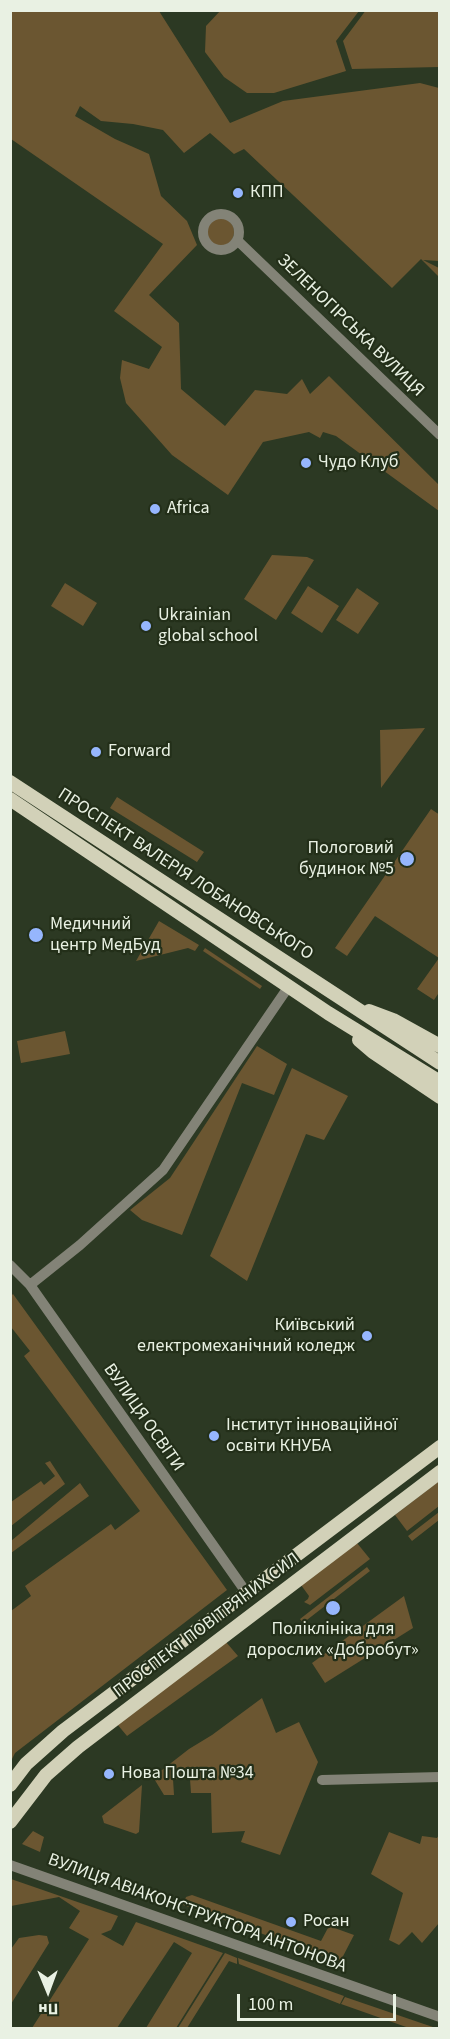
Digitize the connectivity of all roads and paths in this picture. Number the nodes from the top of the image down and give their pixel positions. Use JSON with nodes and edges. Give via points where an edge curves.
{"nodes":[{"id":1,"x":237,"y":240,"type":"dead end"},
{"id":2,"x":440,"y":435,"type":"edge"},
{"id":3,"x":10,"y":782,"type":"edge"},
{"id":4,"x":10,"y":800,"type":"edge"},
{"id":5,"x":289,"y":986,"type":"junction"},
{"id":6,"x":339,"y":999,"type":"junction"},
{"id":7,"x":328,"y":1013,"type":"junction"},
{"id":8,"x":440,"y":1046,"type":"edge"},
{"id":9,"x":440,"y":1063,"type":"edge"},
{"id":10,"x":440,"y":1082,"type":"edge"},
{"id":11,"x":440,"y":1097,"type":"edge"},
{"id":12,"x":10,"y":1265,"type":"edge"},
{"id":13,"x":30,"y":1285,"type":"junction"},
{"id":14,"x":440,"y":1447,"type":"edge"},
{"id":15,"x":440,"y":1472,"type":"edge"},
{"id":16,"x":246,"y":1592,"type":"junction"},
{"id":17,"x":440,"y":1777,"type":"edge"},
{"id":18,"x":322,"y":1780,"type":"dead end"},
{"id":19,"x":10,"y":1785,"type":"edge"},
{"id":20,"x":10,"y":1822,"type":"edge"},
{"id":21,"x":10,"y":1865,"type":"edge"},
{"id":22,"x":440,"y":2017,"type":"edge"}],
"edges":[{"from":1,"to":2,"type":"street","name":"ЗЕЛЕНОГІРСЬКА ВУЛИЦЯ"},
{"from":3,"to":6,"type":"main road","name":"ПРОСПЕКТ ВАЛЕРІЯ ЛОБАНОВСЬКОГО"},
{"from":4,"to":5,"type":"main road","name":"ПРОСПЕКТ ВАЛЕРІЯ ЛОБАНОВСЬКОГО"},
{"from":5,"to":7,"type":"main road","name":"ПРОСПЕКТ ВАЛЕРІЯ ЛОБАНОВСЬКОГО"},
{"from":5,"to":13,"type":"street","via":[[163,1170]]},
{"from":6,"to":8,"type":"main road","name":"ПРОСПЕКТ ВАЛЕРІЯ ЛОБАНОВСЬКОГО","via":[[393,1020]]},
{"from":6,"to":9,"type":"main road","name":"ПРОСПЕКТ ВАЛЕРІЯ ЛОБАНОВСЬКОГО"},
{"from":7,"to":10,"type":"main road","name":"ПРОСПЕКТ ВАЛЕРІЯ ЛОБАНОВСЬКОГО"},
{"from":7,"to":11,"type":"main road","name":"ПРОСПЕКТ ВАЛЕРІЯ ЛОБАНОВСЬКОГО","via":[[372,1052]]},
{"from":12,"to":13,"type":"street","name":"ВУЛИЦЯ ОСВІТИ"},
{"from":13,"to":16,"type":"street","name":"ВУЛИЦЯ ОСВІТИ"},
{"from":14,"to":16,"type":"main road","name":"ПРОСПЕКТ ПОВІТРЯНИХ СИЛ"},
{"from":15,"to":20,"type":"main road","name":"ПРОСПЕКТ ПОВІТРЯНИХ СИЛ","via":[[78,1747],[46,1775]]},
{"from":16,"to":19,"type":"main road","name":"ПРОСПЕКТ ПОВІТРЯНИХ СИЛ","via":[[63,1731],[26,1764]]},
{"from":17,"to":18,"type":"street"},
{"from":21,"to":22,"type":"street","name":"ВУЛИЦЯ АВІАКОНСТРУКТОРА АНТОНОВА"}]}
